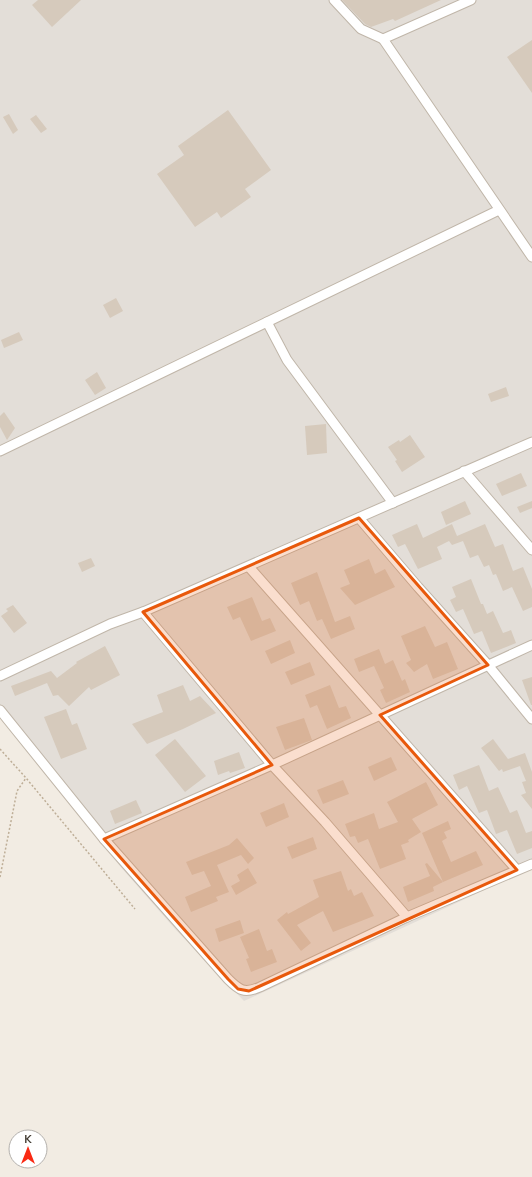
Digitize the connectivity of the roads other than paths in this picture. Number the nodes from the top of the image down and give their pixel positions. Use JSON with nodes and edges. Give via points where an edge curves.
{"nodes":[{"id":1,"x":334,"y":0,"type":"edge"},
{"id":2,"x":471,"y":0,"type":"edge"},
{"id":3,"x":383,"y":39,"type":"junction"},
{"id":4,"x":499,"y":210,"type":"junction"},
{"id":5,"x":532,"y":258,"type":"edge"},
{"id":6,"x":267,"y":322,"type":"junction"},
{"id":7,"x":532,"y":442,"type":"edge"},
{"id":8,"x":0,"y":451,"type":"edge"},
{"id":9,"x":464,"y":471,"type":"junction"},
{"id":10,"x":393,"y":503,"type":"junction"},
{"id":11,"x":359,"y":518,"type":"junction"},
{"id":12,"x":532,"y":550,"type":"edge"},
{"id":13,"x":249,"y":567,"type":"junction"},
{"id":14,"x":143,"y":612,"type":"junction"},
{"id":15,"x":532,"y":646,"type":"edge"},
{"id":16,"x":488,"y":665,"type":"junction"},
{"id":17,"x":0,"y":676,"type":"edge"},
{"id":18,"x":0,"y":710,"type":"edge"},
{"id":19,"x":380,"y":715,"type":"junction"},
{"id":20,"x":532,"y":719,"type":"edge"},
{"id":21,"x":272,"y":765,"type":"junction"},
{"id":22,"x":104,"y":840,"type":"junction"},
{"id":23,"x":532,"y":864,"type":"edge"},
{"id":24,"x":517,"y":870,"type":"junction"},
{"id":25,"x":407,"y":917,"type":"junction"}],
"edges":[{"from":1,"to":3,"type":"street","via":[[361,29]]},
{"from":2,"to":3,"type":"street"},
{"from":3,"to":4,"type":"street"},
{"from":4,"to":5,"type":"street"},
{"from":4,"to":6,"type":"street"},
{"from":6,"to":8,"type":"street"},
{"from":6,"to":10,"type":"street","via":[[287,360]]},
{"from":7,"to":9,"type":"street"},
{"from":9,"to":10,"type":"street"},
{"from":9,"to":12,"type":"street"},
{"from":10,"to":11,"type":"street"},
{"from":11,"to":13,"type":"street"},
{"from":11,"to":16,"type":"street"},
{"from":13,"to":14,"type":"street"},
{"from":13,"to":19,"type":"street"},
{"from":14,"to":17,"type":"street","via":[[110,624]]},
{"from":14,"to":21,"type":"street"},
{"from":15,"to":16,"type":"street"},
{"from":16,"to":19,"type":"street"},
{"from":16,"to":20,"type":"street"},
{"from":18,"to":22,"type":"street"},
{"from":19,"to":21,"type":"street"},
{"from":19,"to":24,"type":"street"},
{"from":21,"to":22,"type":"street"},
{"from":21,"to":25,"type":"street"},
{"from":22,"to":25,"type":"street","via":[[228,979],[244,990],[260,987]]},
{"from":23,"to":24,"type":"street"},
{"from":24,"to":25,"type":"street"}]}
